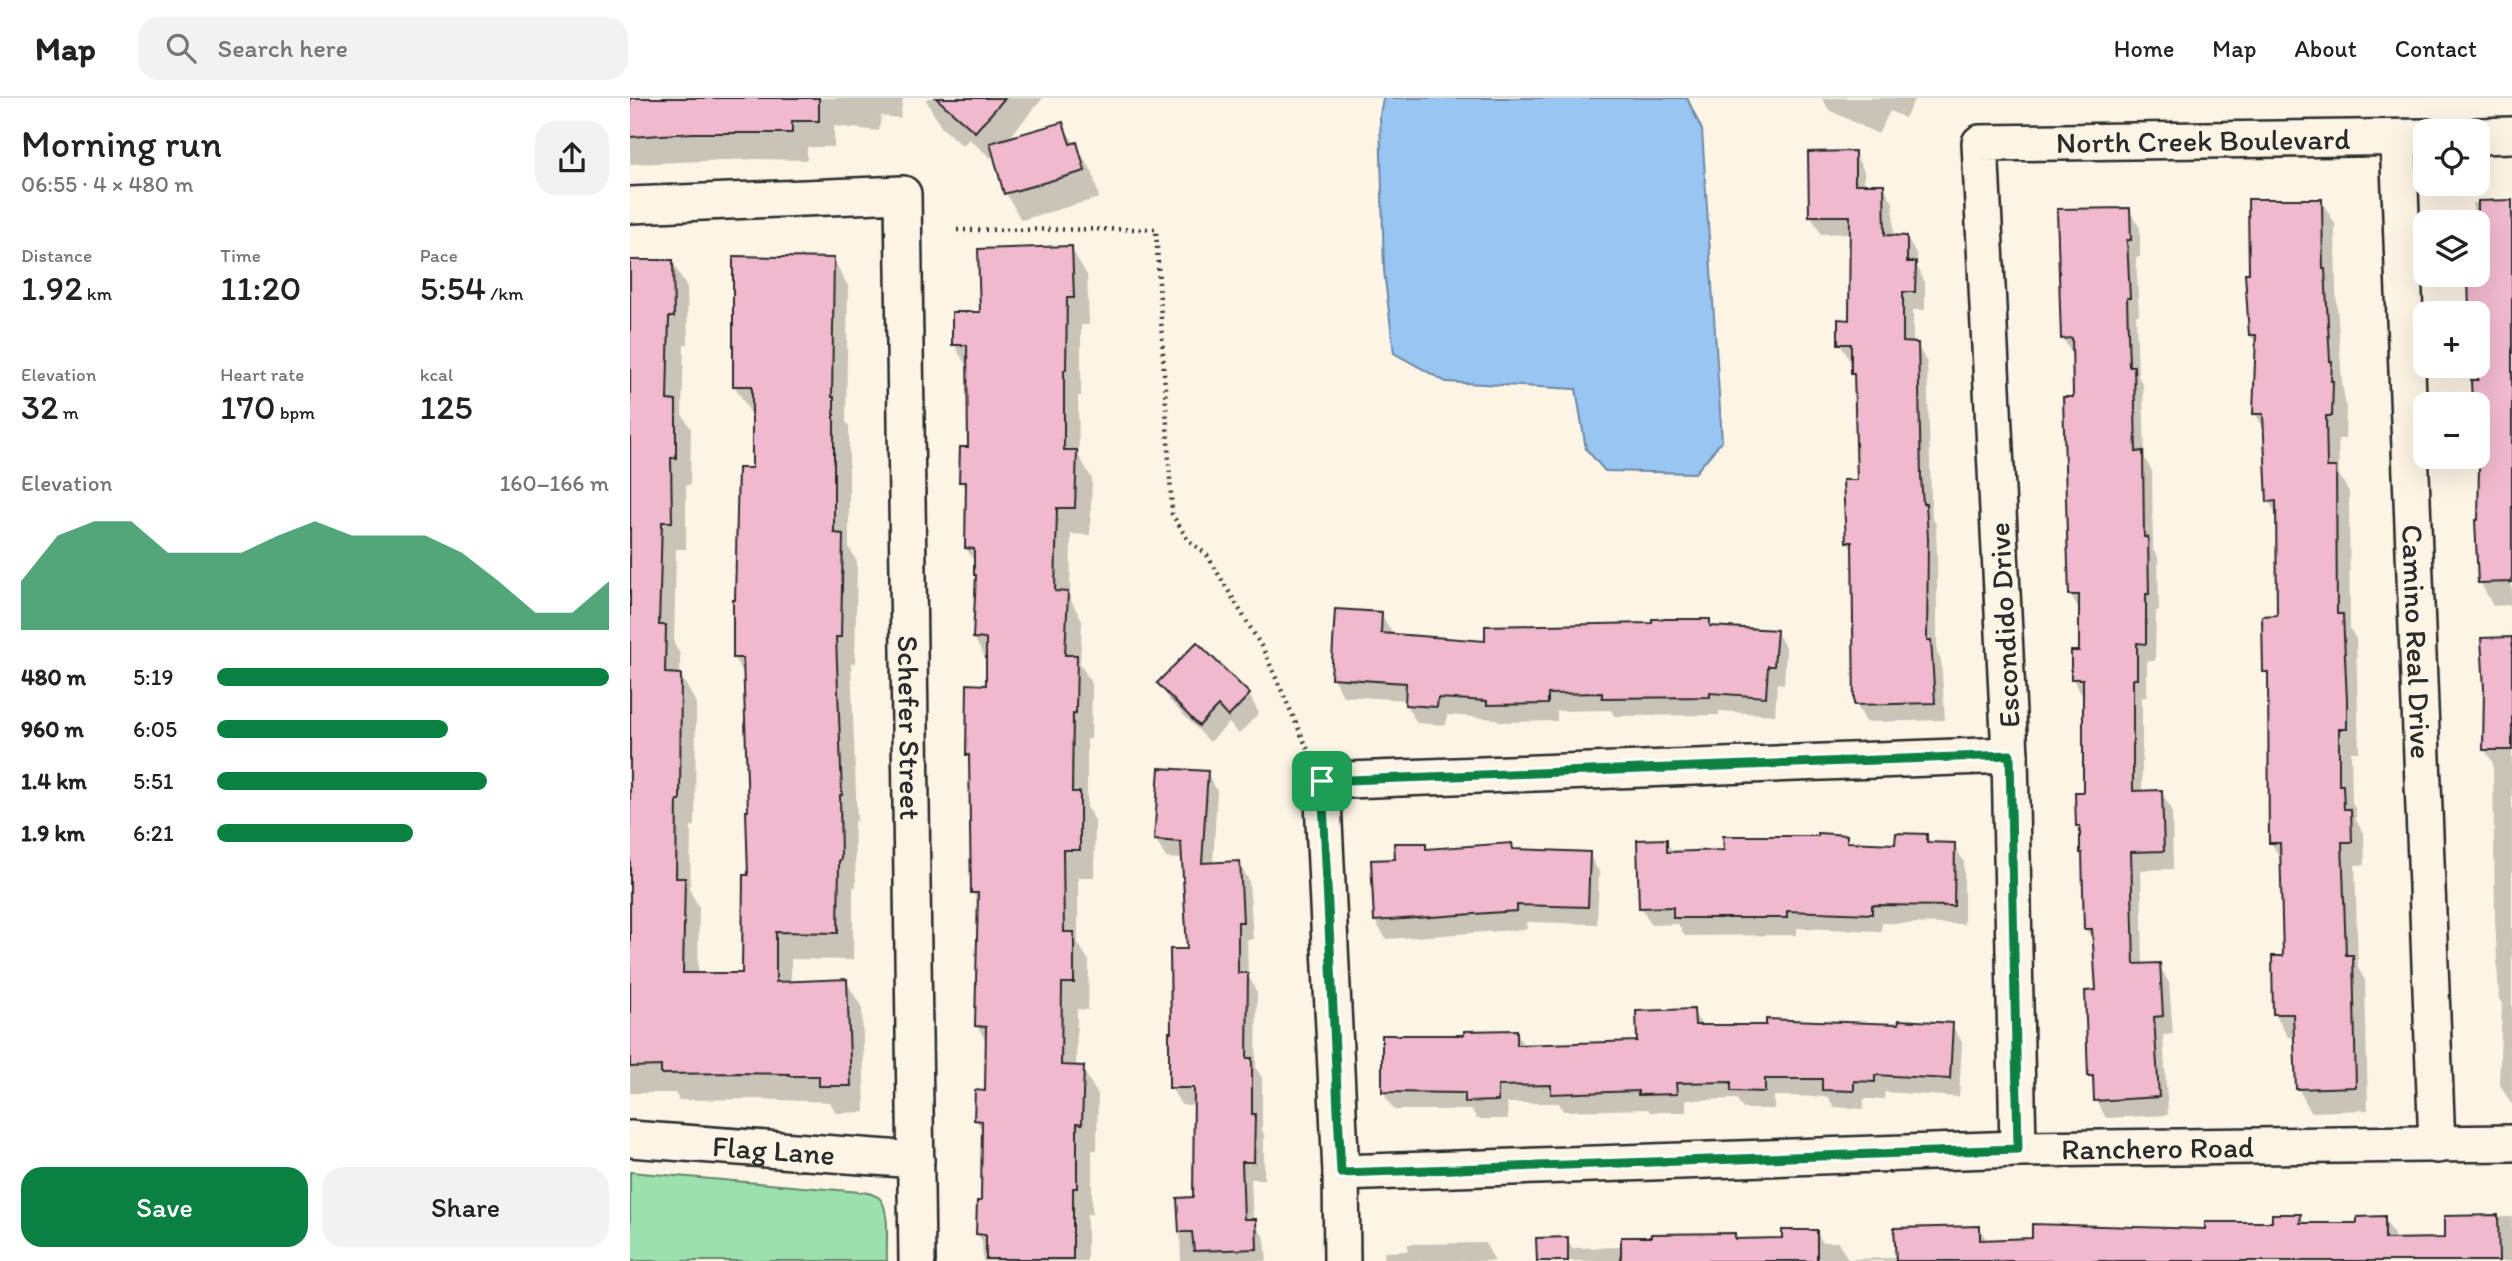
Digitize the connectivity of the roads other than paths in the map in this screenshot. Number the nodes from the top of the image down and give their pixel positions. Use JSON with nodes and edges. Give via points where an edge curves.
{"nodes":[{"id":1,"x":2512,"y":135,"type":"edge"},
{"id":2,"x":2490,"y":136,"type":"edge"},
{"id":3,"x":2412,"y":138,"type":"edge"},
{"id":4,"x":1980,"y":143,"type":"joint"},
{"id":5,"x":630,"y":205,"type":"edge"},
{"id":6,"x":2010,"y":755,"type":"junction"},
{"id":7,"x":630,"y":1139,"type":"edge"},
{"id":8,"x":2512,"y":1143,"type":"edge"},
{"id":9,"x":2437,"y":1145,"type":"junction"},
{"id":10,"x":2018,"y":1149,"type":"junction"},
{"id":11,"x":916,"y":1160,"type":"junction"},
{"id":12,"x":1341,"y":1173,"type":"junction"},
{"id":13,"x":917,"y":1261,"type":"edge"},
{"id":14,"x":1342,"y":1261,"type":"edge"}],
"edges":[{"from":1,"to":2,"type":"street"},
{"from":3,"to":4,"type":"street","name":"North Creek Boulevard"},
{"from":3,"to":9,"type":"street","name":"Camino Real Drive"},
{"from":4,"to":6,"type":"street","name":"Escondido Drive"},
{"from":5,"to":11,"type":"street","name":"Schefer Street","via":[[903,194]]},
{"from":6,"to":10,"type":"street","name":"Escondido Drive"},
{"from":6,"to":12,"type":"street","via":[[1322,781]]},
{"from":7,"to":11,"type":"street","name":"Flag Lane"},
{"from":8,"to":9,"type":"street","name":"Ranchero Road"},
{"from":9,"to":10,"type":"street","name":"Ranchero Road"},
{"from":10,"to":12,"type":"street","name":"Ranchero Road"},
{"from":11,"to":13,"type":"street","name":"Schefer Street"},
{"from":12,"to":14,"type":"street"}]}
